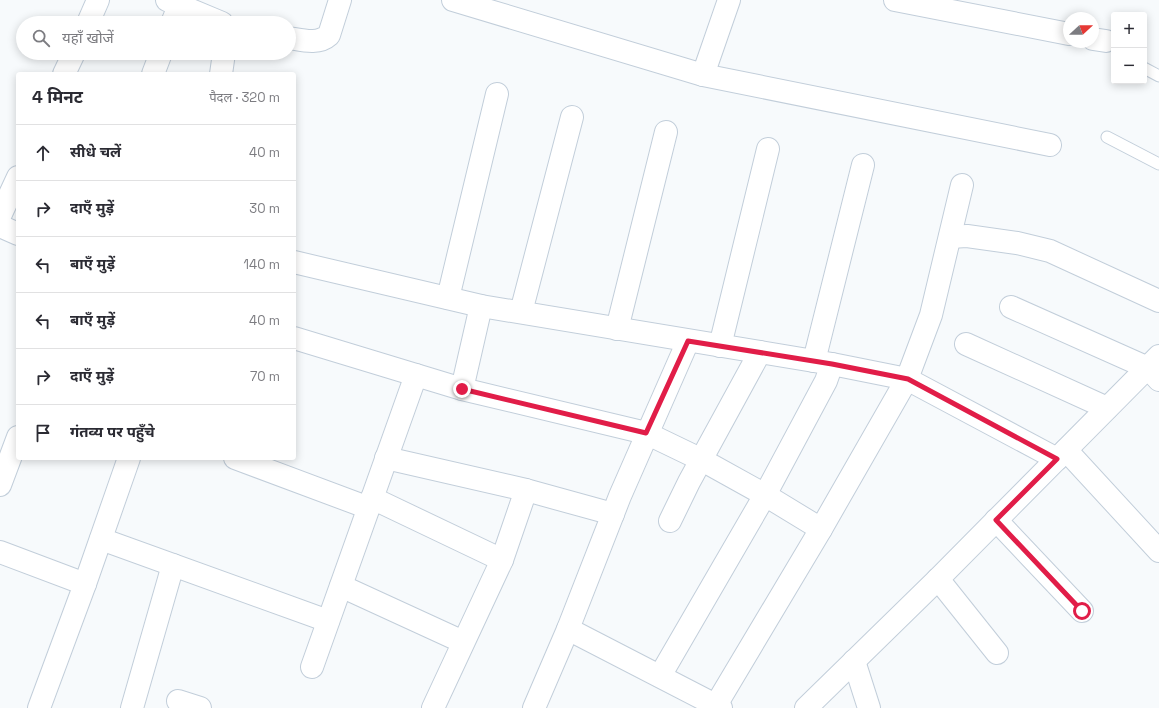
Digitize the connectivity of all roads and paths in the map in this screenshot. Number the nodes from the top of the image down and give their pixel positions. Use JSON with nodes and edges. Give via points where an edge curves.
{"nodes":[{"id":1,"x":98,"y":0,"type":"edge"},
{"id":2,"x":340,"y":0,"type":"edge"},
{"id":3,"x":453,"y":0,"type":"edge"},
{"id":4,"x":729,"y":0,"type":"edge"},
{"id":5,"x":895,"y":0,"type":"edge"},
{"id":6,"x":173,"y":10,"type":"edge"},
{"id":7,"x":91,"y":16,"type":"edge"},
{"id":8,"x":196,"y":16,"type":"edge"},
{"id":9,"x":1063,"y":33,"type":"edge"},
{"id":10,"x":296,"y":39,"type":"edge"},
{"id":11,"x":71,"y":60,"type":"edge"},
{"id":12,"x":159,"y":60,"type":"edge"},
{"id":13,"x":223,"y":60,"type":"edge"},
{"id":14,"x":1147,"y":70,"type":"edge"},
{"id":15,"x":65,"y":72,"type":"edge"},
{"id":16,"x":155,"y":72,"type":"edge"},
{"id":17,"x":221,"y":72,"type":"edge"},
{"id":18,"x":703,"y":75,"type":"junction"},
{"id":19,"x":1159,"y":76,"type":"edge"},
{"id":20,"x":497,"y":94,"type":"dead end"},
{"id":21,"x":572,"y":117,"type":"dead end"},
{"id":22,"x":666,"y":132,"type":"dead end"},
{"id":23,"x":1107,"y":137,"type":"dead end"},
{"id":24,"x":1050,"y":145,"type":"dead end"},
{"id":25,"x":768,"y":149,"type":"dead end"},
{"id":26,"x":1159,"y":164,"type":"edge"},
{"id":27,"x":863,"y":165,"type":"dead end"},
{"id":28,"x":16,"y":180,"type":"edge"},
{"id":29,"x":962,"y":186,"type":"dead end"},
{"id":30,"x":0,"y":216,"type":"edge"},
{"id":31,"x":0,"y":226,"type":"edge"},
{"id":32,"x":16,"y":233,"type":"edge"},
{"id":33,"x":950,"y":237,"type":"junction"},
{"id":34,"x":296,"y":262,"type":"edge"},
{"id":35,"x":448,"y":298,"type":"junction"},
{"id":36,"x":1159,"y":301,"type":"edge"},
{"id":37,"x":481,"y":306,"type":"junction"},
{"id":38,"x":1011,"y":307,"type":"dead end"},
{"id":39,"x":521,"y":312,"type":"junction"},
{"id":40,"x":618,"y":329,"type":"junction"},
{"id":41,"x":296,"y":339,"type":"edge"},
{"id":42,"x":688,"y":341,"type":"junction"},
{"id":43,"x":966,"y":344,"type":"dead end"},
{"id":44,"x":720,"y":346,"type":"junction"},
{"id":45,"x":760,"y":352,"type":"junction"},
{"id":46,"x":823,"y":362,"type":"junction"},
{"id":47,"x":1155,"y":368,"type":"edge"},
{"id":48,"x":416,"y":375,"type":"junction"},
{"id":49,"x":908,"y":379,"type":"junction"},
{"id":50,"x":462,"y":389,"type":"junction"},
{"id":51,"x":1107,"y":408,"type":"junction"},
{"id":52,"x":646,"y":433,"type":"junction"},
{"id":53,"x":16,"y":442,"type":"edge"},
{"id":54,"x":1061,"y":454,"type":"junction"},
{"id":55,"x":386,"y":458,"type":"junction"},
{"id":56,"x":129,"y":460,"type":"edge"},
{"id":57,"x":241,"y":460,"type":"edge"},
{"id":58,"x":702,"y":460,"type":"junction"},
{"id":59,"x":0,"y":485,"type":"edge"},
{"id":60,"x":526,"y":490,"type":"junction"},
{"id":61,"x":765,"y":495,"type":"junction"},
{"id":62,"x":371,"y":503,"type":"junction"},
{"id":63,"x":612,"y":514,"type":"junction"},
{"id":64,"x":996,"y":520,"type":"junction"},
{"id":65,"x":670,"y":521,"type":"dead end"},
{"id":66,"x":821,"y":529,"type":"junction"},
{"id":67,"x":101,"y":539,"type":"junction"},
{"id":68,"x":1159,"y":551,"type":"edge"},
{"id":69,"x":0,"y":552,"type":"edge"},
{"id":70,"x":502,"y":560,"type":"junction"},
{"id":71,"x":173,"y":564,"type":"junction"},
{"id":72,"x":938,"y":579,"type":"junction"},
{"id":73,"x":85,"y":584,"type":"junction"},
{"id":74,"x":341,"y":586,"type":"junction"},
{"id":75,"x":1082,"y":611,"type":"dead end"},
{"id":76,"x":328,"y":621,"type":"junction"},
{"id":77,"x":568,"y":629,"type":"junction"},
{"id":78,"x":463,"y":642,"type":"junction"},
{"id":79,"x":997,"y":653,"type":"dead end"},
{"id":80,"x":854,"y":661,"type":"junction"},
{"id":81,"x":312,"y":667,"type":"dead end"},
{"id":82,"x":660,"y":676,"type":"junction"},
{"id":83,"x":178,"y":701,"type":"dead end"},
{"id":84,"x":718,"y":706,"type":"edge"},
{"id":85,"x":38,"y":708,"type":"edge"},
{"id":86,"x":132,"y":708,"type":"edge"},
{"id":87,"x":200,"y":708,"type":"edge"},
{"id":88,"x":433,"y":708,"type":"edge"},
{"id":89,"x":534,"y":708,"type":"edge"},
{"id":90,"x":806,"y":708,"type":"edge"},
{"id":91,"x":869,"y":708,"type":"edge"}],
"edges":[{"from":1,"to":7,"type":"street"},
{"from":2,"to":10,"type":"street","via":[[329,35],[325,39],[312,41]]},
{"from":3,"to":18,"type":"street"},
{"from":4,"to":18,"type":"street"},
{"from":5,"to":9,"type":"street"},
{"from":6,"to":8,"type":"street"},
{"from":11,"to":15,"type":"street"},
{"from":12,"to":16,"type":"street"},
{"from":13,"to":17,"type":"street"},
{"from":14,"to":19,"type":"lane"},
{"from":18,"to":24,"type":"street"},
{"from":20,"to":35,"type":"street"},
{"from":21,"to":39,"type":"street"},
{"from":22,"to":40,"type":"street"},
{"from":23,"to":26,"type":"lane"},
{"from":25,"to":44,"type":"street"},
{"from":27,"to":46,"type":"street"},
{"from":28,"to":30,"type":"street"},
{"from":29,"to":33,"type":"street"},
{"from":31,"to":32,"type":"street"},
{"from":33,"to":36,"type":"street","via":[[967,236],[1017,243],[1050,251]]},
{"from":33,"to":49,"type":"street","via":[[931,315]]},
{"from":34,"to":35,"type":"street"},
{"from":35,"to":37,"type":"street"},
{"from":37,"to":39,"type":"street"},
{"from":37,"to":50,"type":"street"},
{"from":38,"to":47,"type":"street"},
{"from":39,"to":40,"type":"street"},
{"from":40,"to":42,"type":"street"},
{"from":41,"to":48,"type":"street"},
{"from":42,"to":44,"type":"street"},
{"from":42,"to":52,"type":"street"},
{"from":43,"to":51,"type":"street"},
{"from":44,"to":45,"type":"street"},
{"from":45,"to":46,"type":"street"},
{"from":45,"to":58,"type":"street"},
{"from":46,"to":49,"type":"street"},
{"from":46,"to":61,"type":"street","via":[[826,381]]},
{"from":47,"to":51,"type":"street"},
{"from":48,"to":50,"type":"street"},
{"from":48,"to":55,"type":"street"},
{"from":49,"to":54,"type":"street"},
{"from":49,"to":66,"type":"street"},
{"from":50,"to":52,"type":"street"},
{"from":51,"to":54,"type":"street"},
{"from":52,"to":58,"type":"street"},
{"from":52,"to":63,"type":"street"},
{"from":53,"to":59,"type":"street"},
{"from":54,"to":64,"type":"street"},
{"from":54,"to":68,"type":"street"},
{"from":55,"to":60,"type":"street"},
{"from":55,"to":62,"type":"street"},
{"from":56,"to":67,"type":"street"},
{"from":57,"to":62,"type":"street"},
{"from":58,"to":61,"type":"street"},
{"from":58,"to":65,"type":"street"},
{"from":60,"to":63,"type":"street"},
{"from":60,"to":70,"type":"street"},
{"from":61,"to":66,"type":"street"},
{"from":61,"to":82,"type":"street"},
{"from":62,"to":70,"type":"street"},
{"from":62,"to":74,"type":"street"},
{"from":63,"to":77,"type":"street"},
{"from":64,"to":72,"type":"street"},
{"from":64,"to":75,"type":"street"},
{"from":66,"to":84,"type":"street"},
{"from":67,"to":71,"type":"street"},
{"from":67,"to":73,"type":"street"},
{"from":69,"to":73,"type":"street"},
{"from":70,"to":78,"type":"street"},
{"from":71,"to":76,"type":"street"},
{"from":71,"to":86,"type":"street"},
{"from":72,"to":79,"type":"street"},
{"from":72,"to":80,"type":"street"},
{"from":73,"to":85,"type":"street"},
{"from":74,"to":76,"type":"street"},
{"from":74,"to":78,"type":"street"},
{"from":76,"to":81,"type":"street"},
{"from":77,"to":82,"type":"street"},
{"from":77,"to":89,"type":"street"},
{"from":78,"to":88,"type":"street"},
{"from":80,"to":90,"type":"street"},
{"from":80,"to":91,"type":"street"},
{"from":82,"to":84,"type":"street"},
{"from":83,"to":87,"type":"street"}]}
